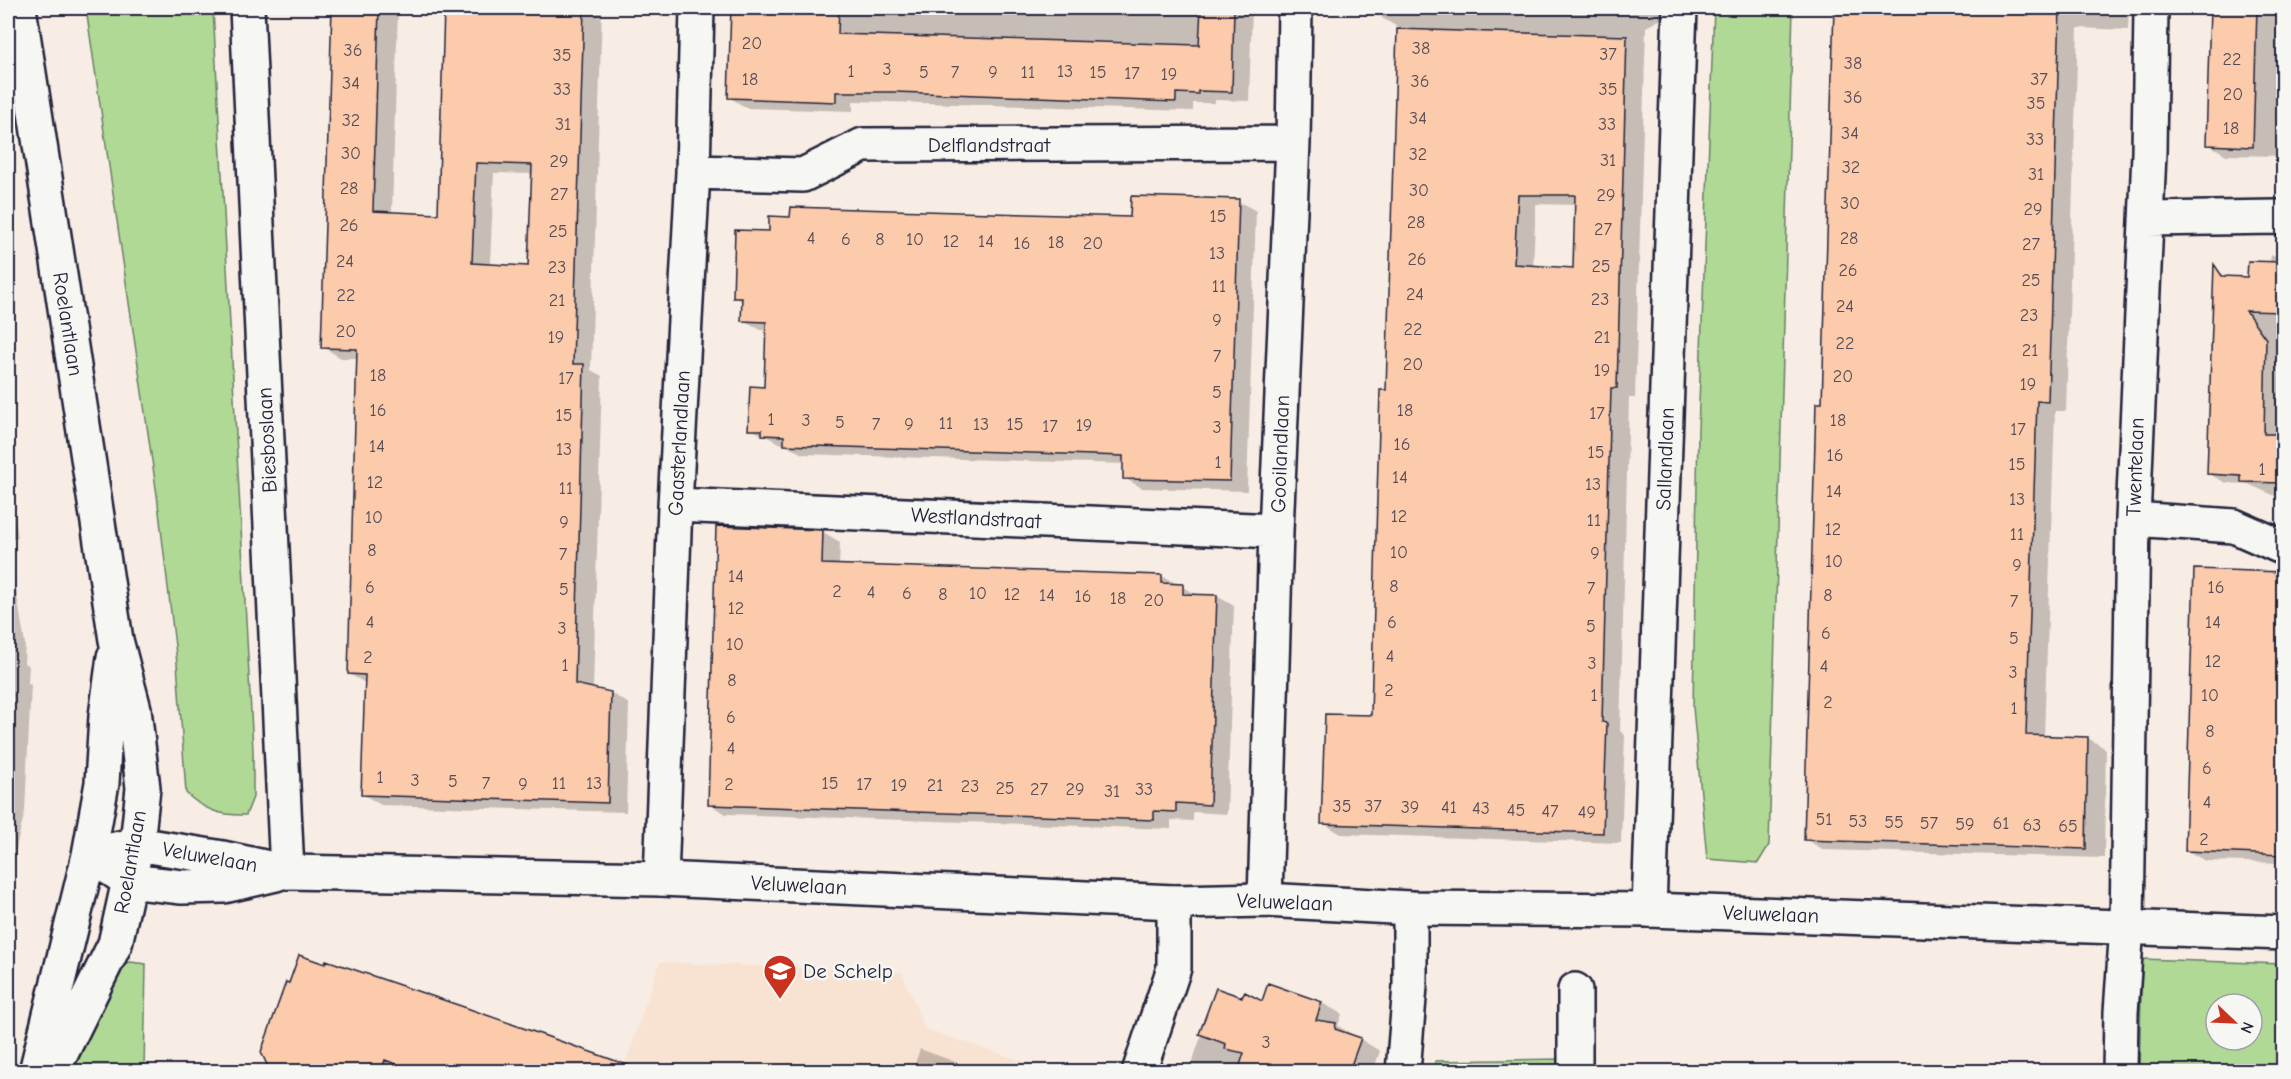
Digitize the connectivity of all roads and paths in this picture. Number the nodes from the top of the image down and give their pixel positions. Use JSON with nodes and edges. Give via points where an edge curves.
{"nodes":[{"id":1,"x":19,"y":8,"type":"edge"},
{"id":2,"x":247,"y":8,"type":"edge"},
{"id":3,"x":697,"y":8,"type":"edge"},
{"id":4,"x":1294,"y":8,"type":"edge"},
{"id":5,"x":1680,"y":8,"type":"edge"},
{"id":6,"x":2151,"y":8,"type":"edge"},
{"id":7,"x":1293,"y":143,"type":"junction"},
{"id":8,"x":693,"y":172,"type":"junction"},
{"id":9,"x":2145,"y":219,"type":"junction"},
{"id":10,"x":2283,"y":219,"type":"edge"},
{"id":11,"x":675,"y":505,"type":"junction"},
{"id":12,"x":2133,"y":519,"type":"junction"},
{"id":13,"x":1276,"y":531,"type":"junction"},
{"id":14,"x":2283,"y":548,"type":"edge"},
{"id":15,"x":116,"y":640,"type":"junction"},
{"id":16,"x":137,"y":844,"type":"junction"},
{"id":17,"x":89,"y":855,"type":"junction"},
{"id":18,"x":286,"y":872,"type":"junction"},
{"id":19,"x":661,"y":879,"type":"junction"},
{"id":20,"x":129,"y":880,"type":"junction"},
{"id":21,"x":1264,"y":900,"type":"junction"},
{"id":22,"x":1174,"y":902,"type":"junction"},
{"id":23,"x":1410,"y":908,"type":"junction"},
{"id":24,"x":1649,"y":910,"type":"junction"},
{"id":25,"x":2127,"y":926,"type":"junction"},
{"id":26,"x":2283,"y":933,"type":"edge"},
{"id":27,"x":1575,"y":990,"type":"dead end"},
{"id":28,"x":36,"y":1071,"type":"edge"},
{"id":29,"x":52,"y":1071,"type":"edge"},
{"id":30,"x":1139,"y":1071,"type":"edge"},
{"id":31,"x":1403,"y":1071,"type":"edge"},
{"id":32,"x":1575,"y":1071,"type":"edge"},
{"id":33,"x":2120,"y":1071,"type":"edge"}],
"edges":[{"from":1,"to":15,"type":"street","name":"Roelantlaan"},
{"from":2,"to":18,"type":"street","name":"Biesboslaan"},
{"from":3,"to":8,"type":"street","name":"Gaasterlandlaan"},
{"from":4,"to":7,"type":"street","name":"Gooilandlaan"},
{"from":5,"to":24,"type":"street","name":"Sallandlaan"},
{"from":6,"to":9,"type":"street","name":"Twentelaan"},
{"from":7,"to":8,"type":"street","name":"Delflandstraat","via":[[863,145],[803,175]]},
{"from":7,"to":13,"type":"street","name":"Gooilandlaan"},
{"from":8,"to":11,"type":"street","name":"Gaasterlandlaan"},
{"from":9,"to":10,"type":"street"},
{"from":9,"to":12,"type":"street","name":"Twentelaan"},
{"from":11,"to":13,"type":"street","name":"Westlandstraat"},
{"from":11,"to":19,"type":"street","name":"Gaasterlandlaan"},
{"from":12,"to":14,"type":"street","via":[[2234,526]]},
{"from":12,"to":25,"type":"street","name":"Twentelaan"},
{"from":13,"to":21,"type":"street","name":"Gooilandlaan"},
{"from":15,"to":16,"type":"street","name":"Roelantlaan","via":[[134,709],[142,788]]},
{"from":15,"to":17,"type":"street","name":"Roelantlaan","via":[[102,783]]},
{"from":16,"to":17,"type":"street","name":"Veluwelaan"},
{"from":16,"to":18,"type":"street","name":"Veluwelaan"},
{"from":16,"to":20,"type":"street","name":"Roelantlaan"},
{"from":17,"to":20,"type":"street","name":"Veluwelaan"},
{"from":17,"to":28,"type":"street","name":"Roelantlaan"},
{"from":18,"to":19,"type":"street","name":"Veluwelaan"},
{"from":18,"to":20,"type":"street","name":"Veluwelaan","via":[[224,886],[182,887]]},
{"from":19,"to":22,"type":"street","name":"Veluwelaan"},
{"from":20,"to":29,"type":"street","name":"Roelantlaan","via":[[115,944]]},
{"from":21,"to":22,"type":"street","name":"Veluwelaan"},
{"from":21,"to":23,"type":"street","name":"Veluwelaan"},
{"from":22,"to":30,"type":"street","via":[[1174,968]]},
{"from":23,"to":24,"type":"street","name":"Veluwelaan"},
{"from":23,"to":31,"type":"street","via":[[1410,986]]},
{"from":24,"to":25,"type":"street","name":"Veluwelaan"},
{"from":25,"to":26,"type":"street","name":"Veluwelaan"},
{"from":25,"to":33,"type":"street","name":"Twentelaan"},
{"from":27,"to":32,"type":"street"}]}
